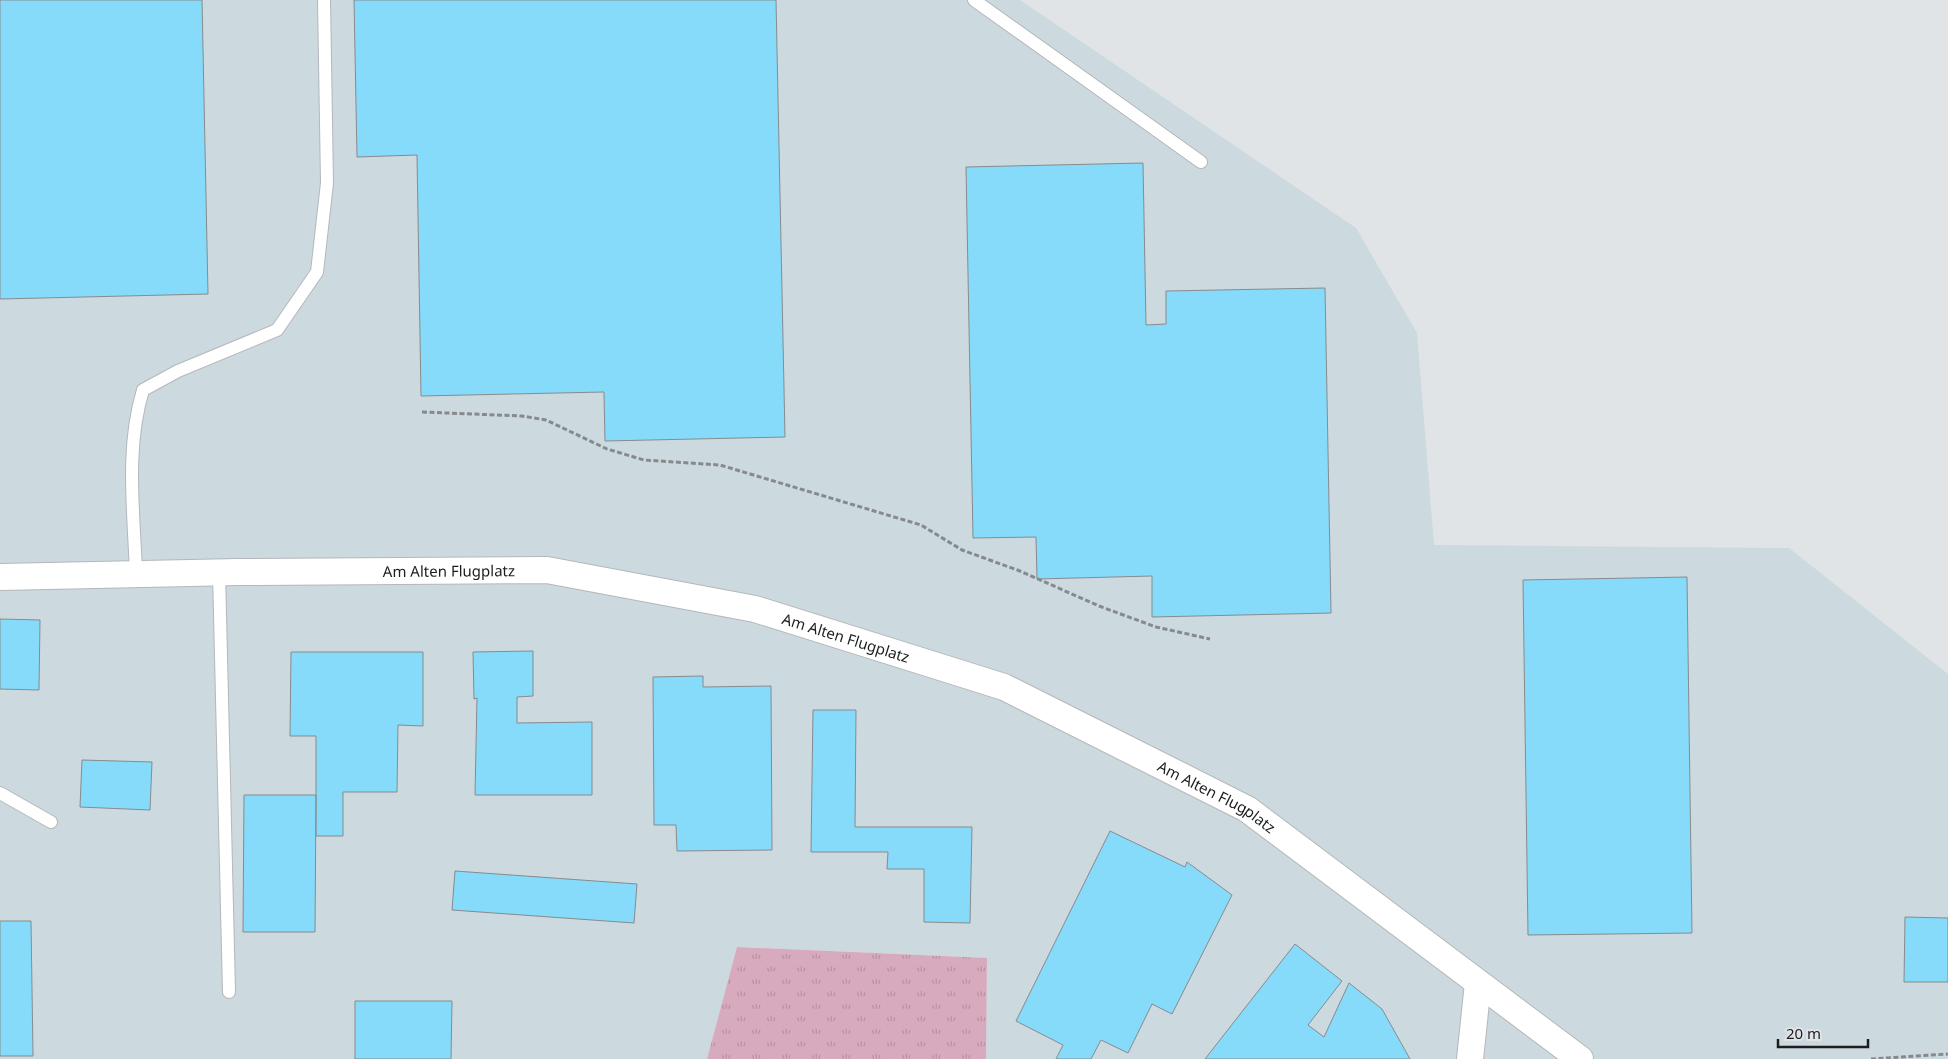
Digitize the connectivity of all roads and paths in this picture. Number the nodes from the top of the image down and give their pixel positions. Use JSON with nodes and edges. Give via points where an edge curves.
{"nodes":[{"id":1,"x":324,"y":0,"type":"edge"},
{"id":2,"x":974,"y":0,"type":"edge"},
{"id":3,"x":1201,"y":162,"type":"dead end"},
{"id":4,"x":422,"y":412,"type":"dead end"},
{"id":5,"x":219,"y":572,"type":"junction"},
{"id":6,"x":136,"y":574,"type":"junction"},
{"id":7,"x":0,"y":577,"type":"edge"},
{"id":8,"x":1210,"y":639,"type":"dead end"},
{"id":9,"x":0,"y":793,"type":"edge"},
{"id":10,"x":51,"y":822,"type":"dead end"},
{"id":11,"x":1478,"y":983,"type":"junction"},
{"id":12,"x":229,"y":992,"type":"dead end"},
{"id":13,"x":1948,"y":1054,"type":"edge"},
{"id":14,"x":1470,"y":1059,"type":"edge"},
{"id":15,"x":1580,"y":1059,"type":"edge"},
{"id":16,"x":1871,"y":1059,"type":"edge"}],
"edges":[{"from":1,"to":6,"type":"lane","via":[[327,184],[317,272],[278,330],[178,371],[143,390],[134,418],[132,460]]},
{"from":2,"to":3,"type":"lane"},
{"from":4,"to":8,"type":"path","via":[[546,420],[607,449],[644,460],[720,465],[921,525],[962,550],[1020,571],[1099,606],[1156,627]]},
{"from":5,"to":6,"type":"street","name":"Am Alten Flugplatz"},
{"from":5,"to":11,"type":"street","name":"Am Alten Flugplatz","via":[[547,570],[755,609],[1004,687],[1247,809]]},
{"from":5,"to":12,"type":"lane"},
{"from":6,"to":7,"type":"street","name":"Am Alten Flugplatz"},
{"from":9,"to":10,"type":"lane"},
{"from":11,"to":14,"type":"street"},
{"from":11,"to":15,"type":"street","name":"Am Alten Flugplatz"},
{"from":13,"to":16,"type":"path"}]}
